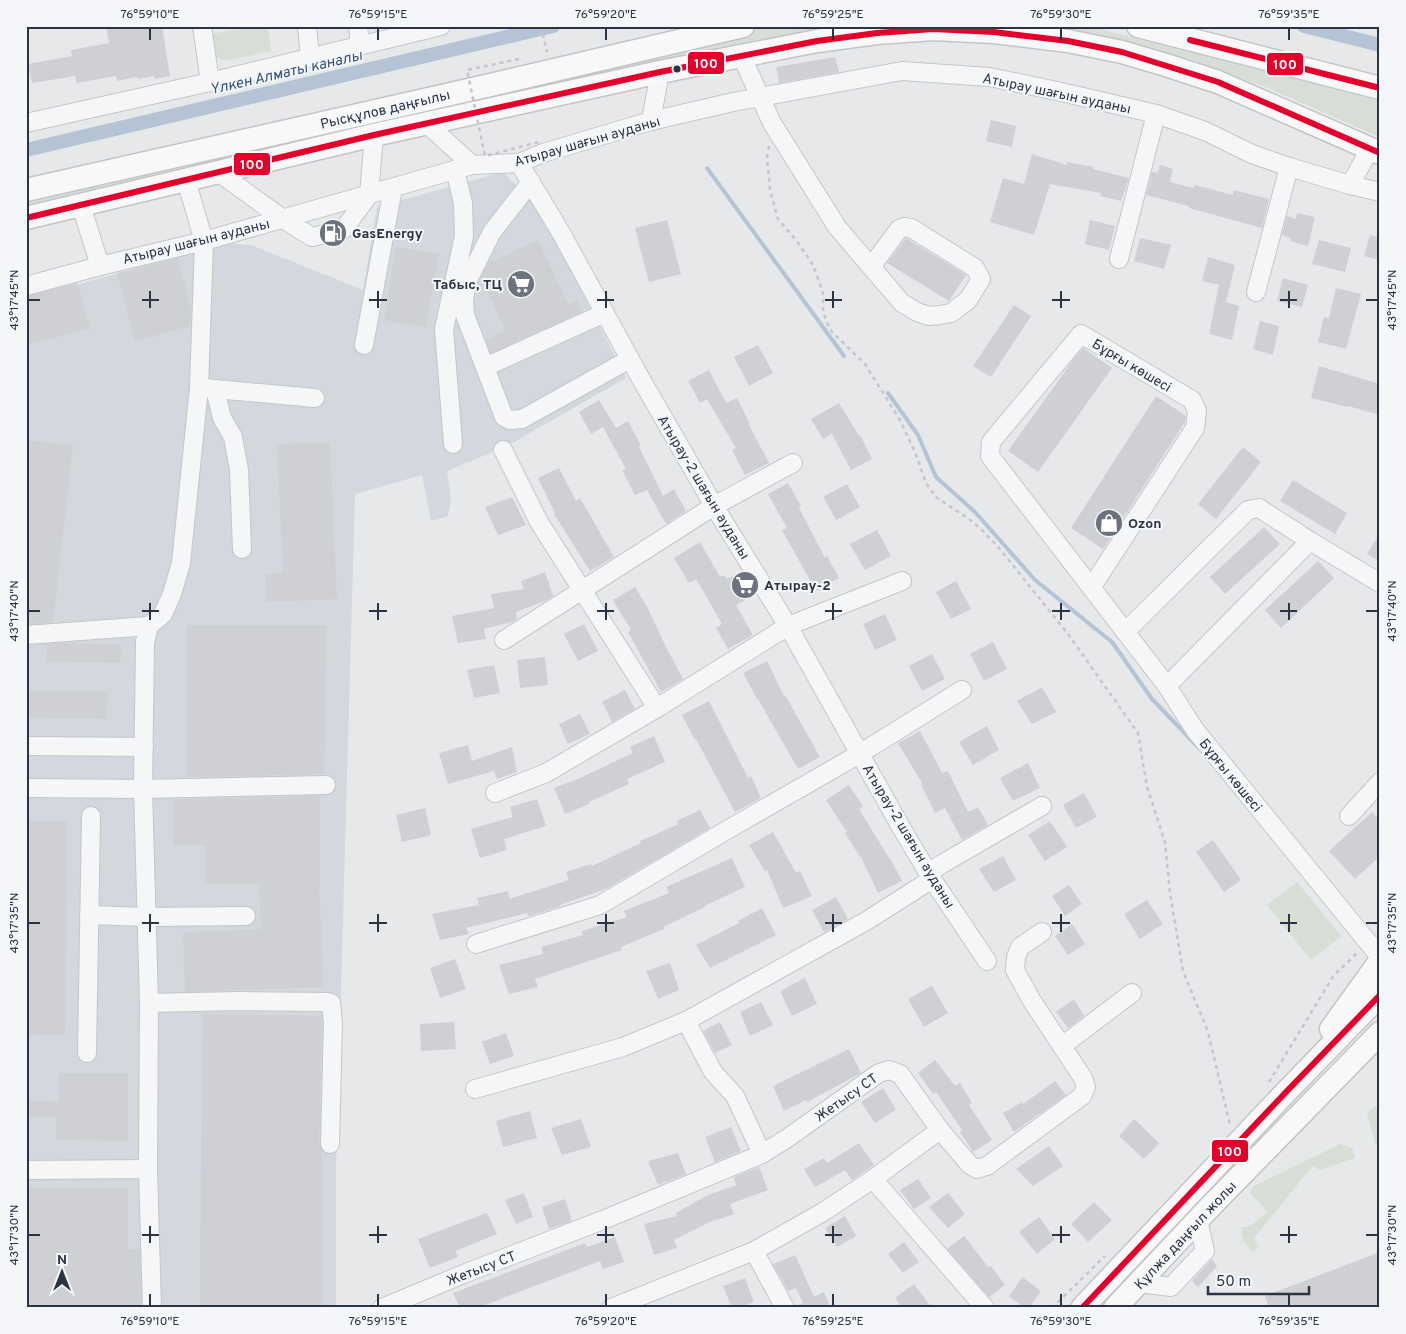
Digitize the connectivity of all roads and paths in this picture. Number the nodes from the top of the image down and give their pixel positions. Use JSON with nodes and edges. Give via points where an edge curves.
{"nodes":[{"id":1,"x":202,"y":26,"type":"edge"},
{"id":2,"x":306,"y":26,"type":"edge"},
{"id":3,"x":358,"y":26,"type":"edge"},
{"id":4,"x":440,"y":26,"type":"edge"},
{"id":5,"x":541,"y":26,"type":"edge"},
{"id":6,"x":1138,"y":26,"type":"edge"},
{"id":7,"x":735,"y":27,"type":"edge"},
{"id":8,"x":410,"y":30,"type":"edge"},
{"id":9,"x":360,"y":46,"type":"junction"},
{"id":10,"x":547,"y":52,"type":"dead end"},
{"id":11,"x":742,"y":56,"type":"junction"},
{"id":12,"x":310,"y":57,"type":"junction"},
{"id":13,"x":519,"y":58,"type":"dead end"},
{"id":14,"x":660,"y":72,"type":"junction"},
{"id":15,"x":210,"y":82,"type":"junction"},
{"id":16,"x":1380,"y":88,"type":"edge"},
{"id":17,"x":761,"y":97,"type":"junction"},
{"id":18,"x":1156,"y":114,"type":"junction"},
{"id":19,"x":651,"y":121,"type":"junction"},
{"id":20,"x":26,"y":123,"type":"edge"},
{"id":21,"x":772,"y":123,"type":"junction"},
{"id":22,"x":427,"y":124,"type":"junction"},
{"id":23,"x":374,"y":135,"type":"junction"},
{"id":24,"x":539,"y":142,"type":"dead end"},
{"id":25,"x":1375,"y":151,"type":"edge"},
{"id":26,"x":180,"y":155,"type":"junction"},
{"id":27,"x":519,"y":163,"type":"junction"},
{"id":28,"x":472,"y":165,"type":"junction"},
{"id":29,"x":1289,"y":167,"type":"junction"},
{"id":30,"x":455,"y":170,"type":"junction"},
{"id":31,"x":218,"y":172,"type":"junction"},
{"id":32,"x":186,"y":180,"type":"junction"},
{"id":33,"x":532,"y":182,"type":"junction"},
{"id":34,"x":1350,"y":185,"type":"junction"},
{"id":35,"x":394,"y":188,"type":"junction"},
{"id":36,"x":26,"y":190,"type":"edge"},
{"id":37,"x":1380,"y":192,"type":"edge"},
{"id":38,"x":369,"y":195,"type":"junction"},
{"id":39,"x":81,"y":205,"type":"junction"},
{"id":40,"x":26,"y":218,"type":"edge"},
{"id":41,"x":283,"y":219,"type":"junction"},
{"id":42,"x":204,"y":241,"type":"junction"},
{"id":43,"x":1119,"y":259,"type":"dead end"},
{"id":44,"x":100,"y":266,"type":"junction"},
{"id":45,"x":871,"y":267,"type":"junction"},
{"id":46,"x":26,"y":286,"type":"edge"},
{"id":47,"x":1256,"y":292,"type":"dead end"},
{"id":48,"x":605,"y":313,"type":"junction"},
{"id":49,"x":364,"y":345,"type":"dead end"},
{"id":50,"x":630,"y":359,"type":"junction"},
{"id":51,"x":485,"y":367,"type":"junction"},
{"id":52,"x":207,"y":388,"type":"junction"},
{"id":53,"x":315,"y":398,"type":"dead end"},
{"id":54,"x":454,"y":444,"type":"dead end"},
{"id":55,"x":503,"y":450,"type":"dead end"},
{"id":56,"x":793,"y":463,"type":"dead end"},
{"id":57,"x":714,"y":506,"type":"junction"},
{"id":58,"x":1310,"y":541,"type":"junction"},
{"id":59,"x":242,"y":549,"type":"dead end"},
{"id":60,"x":902,"y":581,"type":"dead end"},
{"id":61,"x":1380,"y":583,"type":"edge"},
{"id":62,"x":1091,"y":588,"type":"junction"},
{"id":63,"x":582,"y":591,"type":"junction"},
{"id":64,"x":149,"y":626,"type":"junction"},
{"id":65,"x":788,"y":626,"type":"junction"},
{"id":66,"x":1125,"y":632,"type":"junction"},
{"id":67,"x":26,"y":635,"type":"edge"},
{"id":68,"x":504,"y":640,"type":"dead end"},
{"id":69,"x":1167,"y":686,"type":"junction"},
{"id":70,"x":962,"y":690,"type":"dead end"},
{"id":71,"x":657,"y":708,"type":"junction"},
{"id":72,"x":26,"y":746,"type":"edge"},
{"id":73,"x":144,"y":747,"type":"junction"},
{"id":74,"x":861,"y":753,"type":"junction"},
{"id":75,"x":1380,"y":782,"type":"edge"},
{"id":76,"x":326,"y":785,"type":"dead end"},
{"id":77,"x":26,"y":788,"type":"edge"},
{"id":78,"x":143,"y":788,"type":"junction"},
{"id":79,"x":495,"y":792,"type":"dead end"},
{"id":80,"x":1042,"y":806,"type":"dead end"},
{"id":81,"x":91,"y":816,"type":"dead end"},
{"id":82,"x":1349,"y":816,"type":"dead end"},
{"id":83,"x":930,"y":876,"type":"junction"},
{"id":84,"x":89,"y":915,"type":"junction"},
{"id":85,"x":246,"y":916,"type":"dead end"},
{"id":86,"x":147,"y":917,"type":"junction"},
{"id":87,"x":1042,"y":932,"type":"dead end"},
{"id":88,"x":1368,"y":942,"type":"junction"},
{"id":89,"x":476,"y":944,"type":"dead end"},
{"id":90,"x":1380,"y":957,"type":"edge"},
{"id":91,"x":987,"y":961,"type":"dead end"},
{"id":92,"x":1380,"y":961,"type":"edge"},
{"id":93,"x":1132,"y":993,"type":"dead end"},
{"id":94,"x":1380,"y":995,"type":"edge"},
{"id":95,"x":149,"y":1003,"type":"junction"},
{"id":96,"x":686,"y":1021,"type":"junction"},
{"id":97,"x":1380,"y":1033,"type":"edge"},
{"id":98,"x":1062,"y":1046,"type":"junction"},
{"id":99,"x":1380,"y":1047,"type":"edge"},
{"id":100,"x":87,"y":1053,"type":"dead end"},
{"id":101,"x":475,"y":1089,"type":"dead end"},
{"id":102,"x":1276,"y":1089,"type":"junction"},
{"id":103,"x":1309,"y":1105,"type":"junction"},
{"id":104,"x":940,"y":1130,"type":"junction"},
{"id":105,"x":1232,"y":1131,"type":"dead end"},
{"id":106,"x":330,"y":1144,"type":"dead end"},
{"id":107,"x":762,"y":1154,"type":"junction"},
{"id":108,"x":148,"y":1169,"type":"junction"},
{"id":109,"x":26,"y":1170,"type":"edge"},
{"id":110,"x":873,"y":1179,"type":"junction"},
{"id":111,"x":754,"y":1250,"type":"junction"},
{"id":112,"x":1107,"y":1254,"type":"dead end"},
{"id":113,"x":619,"y":1306,"type":"edge"},
{"id":114,"x":152,"y":1308,"type":"edge"},
{"id":115,"x":382,"y":1308,"type":"edge"},
{"id":116,"x":784,"y":1308,"type":"edge"},
{"id":117,"x":985,"y":1308,"type":"edge"},
{"id":118,"x":1052,"y":1308,"type":"edge"},
{"id":119,"x":1082,"y":1308,"type":"edge"},
{"id":120,"x":1115,"y":1308,"type":"edge"}],
"edges":[{"from":1,"to":15,"type":"street"},
{"from":2,"to":12,"type":"street"},
{"from":3,"to":9,"type":"street"},
{"from":4,"to":8,"type":"street"},
{"from":5,"to":10,"type":"path"},
{"from":6,"to":16,"type":"main road"},
{"from":7,"to":26,"type":"main road","name":"Рысқұлов даңғылы"},
{"from":8,"to":9,"type":"street"},
{"from":9,"to":12,"type":"street"},
{"from":11,"to":14,"type":"main road","name":"Рысқұлов даңғылы"},
{"from":11,"to":17,"type":"street"},
{"from":11,"to":25,"type":"main road","name":"Рысқұлов даңғылы","via":[[817,41],[933,29],[1068,41],[1122,52],[1218,82]]},
{"from":12,"to":15,"type":"street"},
{"from":13,"to":24,"type":"path","bridge":true,"via":[[467,70],[485,156]]},
{"from":14,"to":19,"type":"street"},
{"from":14,"to":22,"type":"main road","name":"Рысқұлов даңғылы"},
{"from":15,"to":20,"type":"street"},
{"from":17,"to":18,"type":"street","name":"Атырау шағын ауданы","via":[[902,71],[989,77]]},
{"from":17,"to":19,"type":"street","name":"Атырау шағын ауданы"},
{"from":17,"to":21,"type":"street"},
{"from":18,"to":29,"type":"street","name":"Атырау шағын ауданы"},
{"from":18,"to":43,"type":"street"},
{"from":19,"to":27,"type":"street","name":"Атырау шағын ауданы"},
{"from":21,"to":45,"type":"street","via":[[838,227]]},
{"from":21,"to":105,"type":"path","via":[[767,157],[770,190],[778,220],[813,264],[823,293],[826,321],[832,332],[864,364],[900,420],[926,483],[936,497],[969,519],[999,548],[1068,634],[1138,733],[1147,787],[1165,842],[1184,971],[1208,1032]]},
{"from":22,"to":23,"type":"main road","name":"Рысқұлов даңғылы"},
{"from":22,"to":28,"type":"street"},
{"from":23,"to":31,"type":"main road","name":"Рысқұлов даңғылы"},
{"from":23,"to":38,"type":"street"},
{"from":25,"to":34,"type":"street"},
{"from":26,"to":32,"type":"main road"},
{"from":26,"to":36,"type":"main road","name":"Рысқұлов даңғылы"},
{"from":27,"to":28,"type":"street","name":"Атырау шағын ауданы"},
{"from":27,"to":33,"type":"street","name":"Атырау-2 шағын ауданы"},
{"from":28,"to":30,"type":"street","name":"Атырау шағын ауданы"},
{"from":29,"to":34,"type":"street","name":"Атырау шағын ауданы"},
{"from":29,"to":47,"type":"street"},
{"from":30,"to":35,"type":"street","name":"Атырау шағын ауданы"},
{"from":30,"to":54,"type":"street","via":[[463,203],[464,236],[444,328]]},
{"from":31,"to":32,"type":"main road","name":"Рысқұлов даңғылы"},
{"from":31,"to":41,"type":"street"},
{"from":32,"to":39,"type":"main road","name":"Рысқұлов даңғылы"},
{"from":32,"to":42,"type":"street"},
{"from":33,"to":48,"type":"street","name":"Атырау-2 шағын ауданы"},
{"from":33,"to":51,"type":"street","via":[[492,232],[467,282],[465,315]]},
{"from":34,"to":37,"type":"street","name":"Атырау шағын ауданы"},
{"from":35,"to":38,"type":"street","name":"Атырау шағын ауданы"},
{"from":35,"to":49,"type":"street"},
{"from":38,"to":41,"type":"street","name":"Атырау шағын ауданы"},
{"from":38,"to":41,"type":"street","via":[[343,230],[312,237]]},
{"from":39,"to":40,"type":"main road","name":"Рысқұлов даңғылы"},
{"from":39,"to":44,"type":"street"},
{"from":41,"to":42,"type":"street","name":"Атырау шағын ауданы"},
{"from":42,"to":44,"type":"street","name":"Атырау шағын ауданы"},
{"from":42,"to":52,"type":"street"},
{"from":44,"to":46,"type":"street","name":"Атырау шағын ауданы"},
{"from":45,"to":45,"type":"street","via":[[902,303],[929,316],[951,313],[968,300],[981,279],[975,268],[911,228],[904,227],[899,229]]},
{"from":48,"to":50,"type":"street","name":"Атырау-2 шағын ауданы"},
{"from":48,"to":51,"type":"street"},
{"from":50,"to":51,"type":"street","via":[[522,419],[510,420],[504,417]]},
{"from":50,"to":57,"type":"street","name":"Атырау-2 шағын ауданы"},
{"from":52,"to":53,"type":"street"},
{"from":52,"to":59,"type":"street","via":[[233,437],[239,470]]},
{"from":52,"to":64,"type":"street","via":[[181,564],[163,614]]},
{"from":55,"to":63,"type":"street","via":[[540,522]]},
{"from":56,"to":57,"type":"street"},
{"from":57,"to":63,"type":"street"},
{"from":57,"to":65,"type":"street","name":"Атырау-2 шағын ауданы"},
{"from":58,"to":61,"type":"street"},
{"from":58,"to":66,"type":"street","via":[[1259,508],[1248,510]]},
{"from":58,"to":69,"type":"street"},
{"from":60,"to":65,"type":"street"},
{"from":62,"to":62,"type":"street","name":"Бұрғы көшесі","via":[[990,456],[991,442],[1081,334],[1192,400],[1197,411],[1195,428]]},
{"from":62,"to":66,"type":"street","name":"Бұрғы көшесі"},
{"from":63,"to":68,"type":"street"},
{"from":63,"to":71,"type":"street"},
{"from":64,"to":67,"type":"street"},
{"from":64,"to":73,"type":"street","via":[[145,642]]},
{"from":65,"to":71,"type":"street"},
{"from":65,"to":74,"type":"street","name":"Атырау-2 шағын ауданы"},
{"from":66,"to":69,"type":"street","name":"Бұрғы көшесі"},
{"from":69,"to":88,"type":"street","name":"Бұрғы көшесі","via":[[1195,730]]},
{"from":70,"to":74,"type":"street"},
{"from":71,"to":79,"type":"street","via":[[546,773]]},
{"from":72,"to":73,"type":"street"},
{"from":73,"to":78,"type":"street"},
{"from":74,"to":83,"type":"street","name":"Атырау-2 шағын ауданы"},
{"from":74,"to":89,"type":"street","via":[[600,905]]},
{"from":75,"to":82,"type":"street"},
{"from":76,"to":78,"type":"street"},
{"from":77,"to":78,"type":"street"},
{"from":78,"to":86,"type":"street"},
{"from":80,"to":83,"type":"street","via":[[934,869]]},
{"from":81,"to":84,"type":"street"},
{"from":83,"to":91,"type":"street","name":"Атырау-2 шағын ауданы"},
{"from":83,"to":96,"type":"street","via":[[926,883],[868,920]]},
{"from":84,"to":86,"type":"street"},
{"from":84,"to":100,"type":"street"},
{"from":85,"to":86,"type":"street"},
{"from":86,"to":95,"type":"street"},
{"from":87,"to":98,"type":"street","name":"Жетысу СТ","via":[[1020,947],[1015,970]]},
{"from":88,"to":90,"type":"street","name":"Бұрғы көшесі"},
{"from":88,"to":102,"type":"path","via":[[1334,975]]},
{"from":92,"to":102,"type":"main road"},
{"from":93,"to":98,"type":"street"},
{"from":94,"to":102,"type":"main road","name":"Құлжа даңғыл жолы"},
{"from":95,"to":106,"type":"street","via":[[331,1004],[334,1022]]},
{"from":95,"to":108,"type":"street"},
{"from":96,"to":101,"type":"street","via":[[623,1046]]},
{"from":96,"to":107,"type":"street","via":[[713,1072],[735,1096]]},
{"from":97,"to":103,"type":"main road","name":"Құлжа даңғыл жолы"},
{"from":98,"to":104,"type":"street","name":"Жетысу СТ","via":[[1083,1078],[1086,1087],[1082,1096],[988,1166],[977,1169],[970,1165]]},
{"from":99,"to":103,"type":"main road"},
{"from":102,"to":119,"type":"main road","name":"Құлжа даңғыл жолы"},
{"from":103,"to":120,"type":"main road","name":"Құлжа даңғыл жолы"},
{"from":104,"to":107,"type":"street","name":"Жетысу СТ","via":[[900,1074],[889,1070],[879,1073]]},
{"from":104,"to":110,"type":"street"},
{"from":107,"to":115,"type":"street","name":"Жетысу СТ"},
{"from":108,"to":109,"type":"street"},
{"from":108,"to":114,"type":"street"},
{"from":110,"to":111,"type":"street","via":[[823,1212]]},
{"from":110,"to":117,"type":"street"},
{"from":111,"to":113,"type":"street"},
{"from":111,"to":116,"type":"street"},
{"from":112,"to":118,"type":"path"}]}
